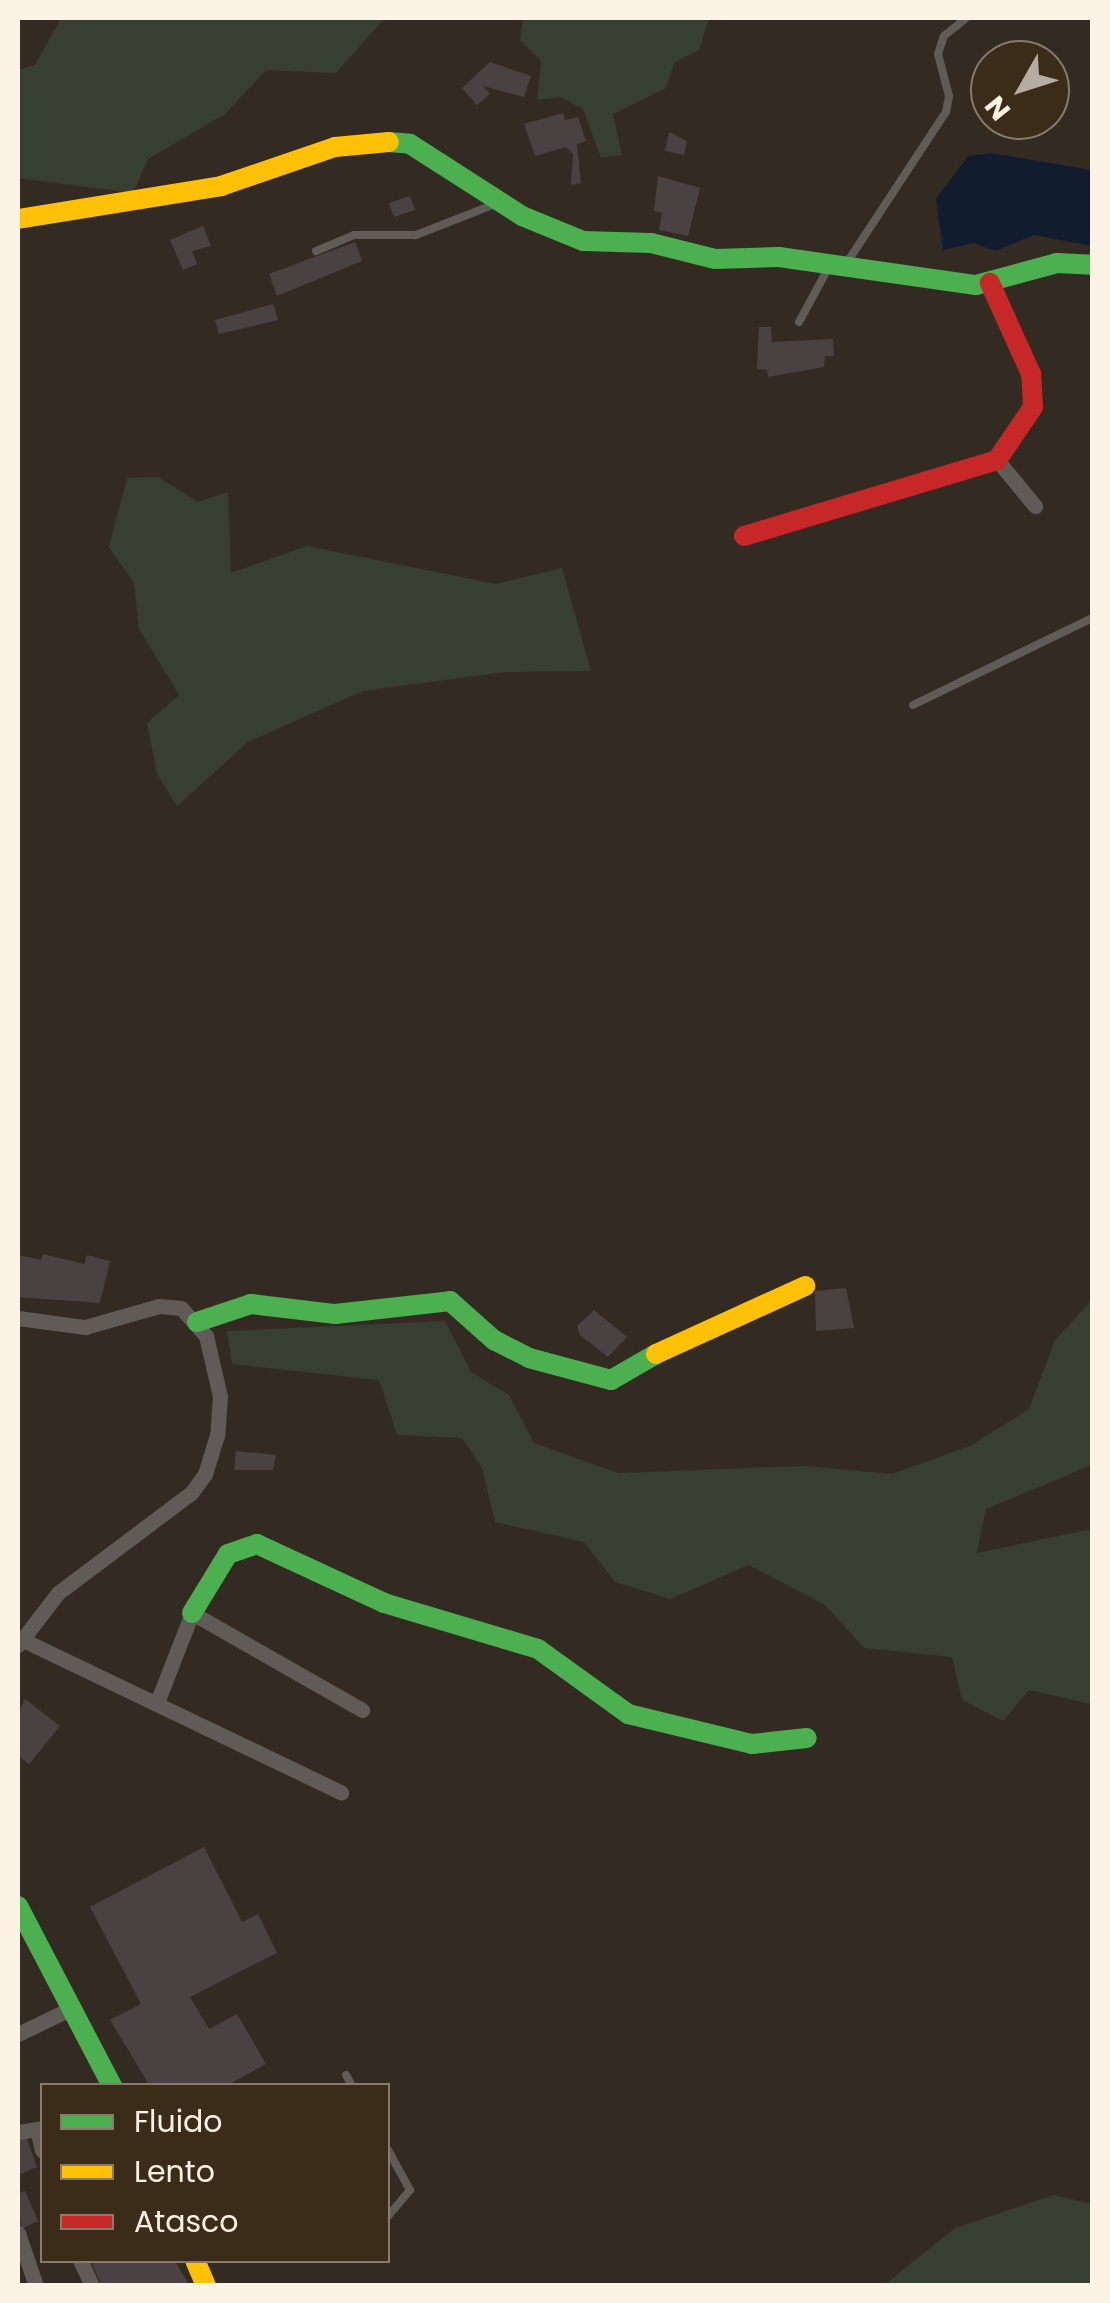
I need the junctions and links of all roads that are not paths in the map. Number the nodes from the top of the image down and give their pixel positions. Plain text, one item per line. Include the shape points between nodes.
1 (966, 18) edge
2 (498, 201) junction
3 (18, 219) edge
4 (316, 251) dead end
5 (837, 266) junction
6 (1092, 266) edge
7 (990, 283) junction
8 (799, 322) dead end
9 (998, 460) junction
10 (1034, 506) dead end
11 (744, 536) dead end
12 (1092, 618) edge
13 (913, 705) dead end
14 (805, 1286) dead end
15 (18, 1318) edge
16 (197, 1322) junction
17 (192, 1613) junction
18 (20, 1642) edge
19 (158, 1700) junction
20 (362, 1710) dead end
21 (806, 1738) dead end
22 (341, 1792) dead end
23 (18, 1906) edge
24 (70, 2009) junction
25 (18, 2034) edge
26 (346, 2075) dead end
27 (110, 2083) edge
28 (350, 2083) edge
29 (40, 2129) edge
30 (18, 2132) edge
31 (390, 2154) edge
32 (390, 2214) edge
33 (18, 2233) edge
34 (81, 2263) edge
35 (36, 2286) edge
36 (92, 2286) edge

1 - 5 lane via 944,36 938,54 949,96 946,112
2 - 3 street via 410,144 372,141 222,186 184,187 144,200
2 - 4 lane via 416,235 354,235
2 - 5 street via 583,241
5 - 7 street
5 - 8 lane
6 - 7 street via 1030,268
7 - 9 street via 1032,390 1024,424
9 - 10 street
9 - 11 street
12 - 13 lane
14 - 16 street via 688,1336 611,1380 529,1358 494,1340 450,1301 335,1314 251,1304
15 - 16 street via 85,1327 159,1306 181,1308
16 - 18 street via 220,1396 205,1474 170,1513 58,1593
17 - 19 street
17 - 20 street
17 - 21 street via 228,1554 258,1544 384,1602 538,1649 628,1714 752,1744
18 - 19 street
19 - 22 street
23 - 24 street
24 - 25 street
24 - 27 street
26 - 28 lane
29 - 30 street
31 - 32 lane via 410,2190
33 - 35 street
34 - 36 street

